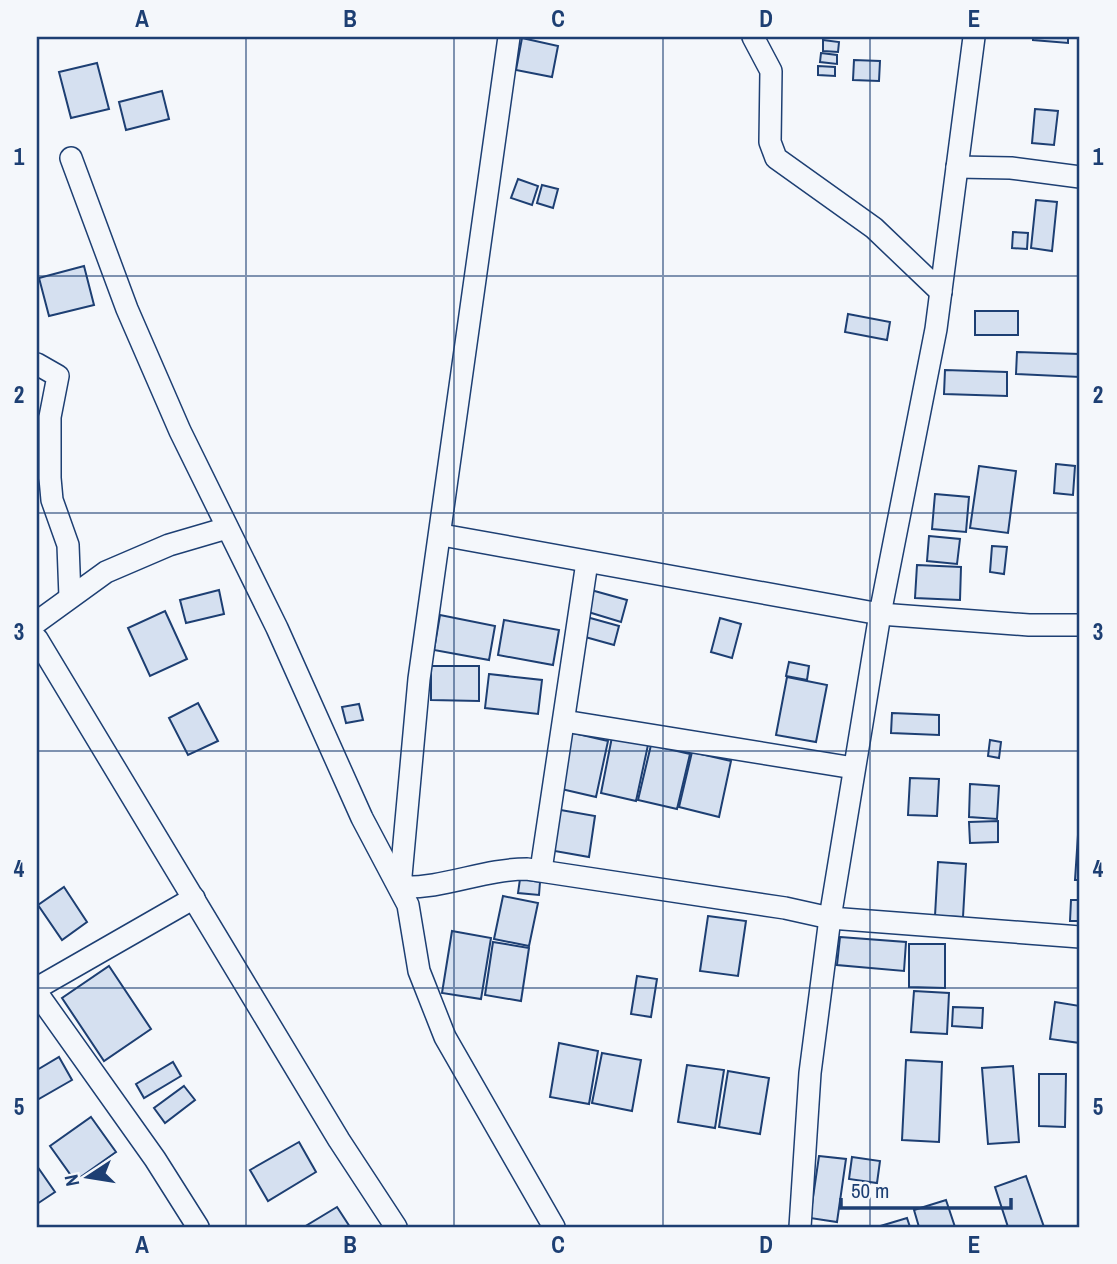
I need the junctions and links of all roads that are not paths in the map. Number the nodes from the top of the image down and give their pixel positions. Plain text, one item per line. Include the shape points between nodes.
1 (509, 37) edge
2 (753, 37) edge
3 (974, 37) edge
4 (71, 158) dead end
5 (957, 167) junction
6 (1080, 177) edge
7 (942, 292) junction
8 (37, 364) edge
9 (227, 528) junction
10 (442, 535) junction
11 (587, 562) junction
12 (70, 597) junction
13 (880, 614) junction
14 (37, 622) edge
15 (1080, 625) edge
16 (37, 639) edge
17 (564, 721) junction
18 (854, 768) junction
19 (541, 870) junction
20 (400, 887) junction
21 (194, 898) junction
22 (830, 918) junction
23 (1080, 937) edge
24 (37, 988) edge
25 (37, 993) edge
26 (198, 1227) edge
27 (396, 1227) edge
28 (554, 1227) edge
29 (800, 1227) edge

1 - 10 street
2 - 7 street via 771,71 770,142 776,158 874,229
3 - 5 street
4 - 9 street via 127,309
5 - 6 street
5 - 7 street
7 - 13 street
8 - 12 street via 58,376 50,417 50,478 52,500 68,545
9 - 12 street via 132,559
9 - 20 street via 362,818
10 - 11 street
10 - 20 street via 415,711
11 - 13 street
11 - 17 street
12 - 14 street
13 - 15 street
13 - 18 street
16 - 21 street
17 - 18 street
17 - 19 street
18 - 22 street
19 - 20 street via 506,869 427,887
19 - 22 street
20 - 28 street via 410,913 419,971 445,1037
21 - 24 street
21 - 27 street
22 - 23 street
22 - 29 street via 810,1073
25 - 26 street

